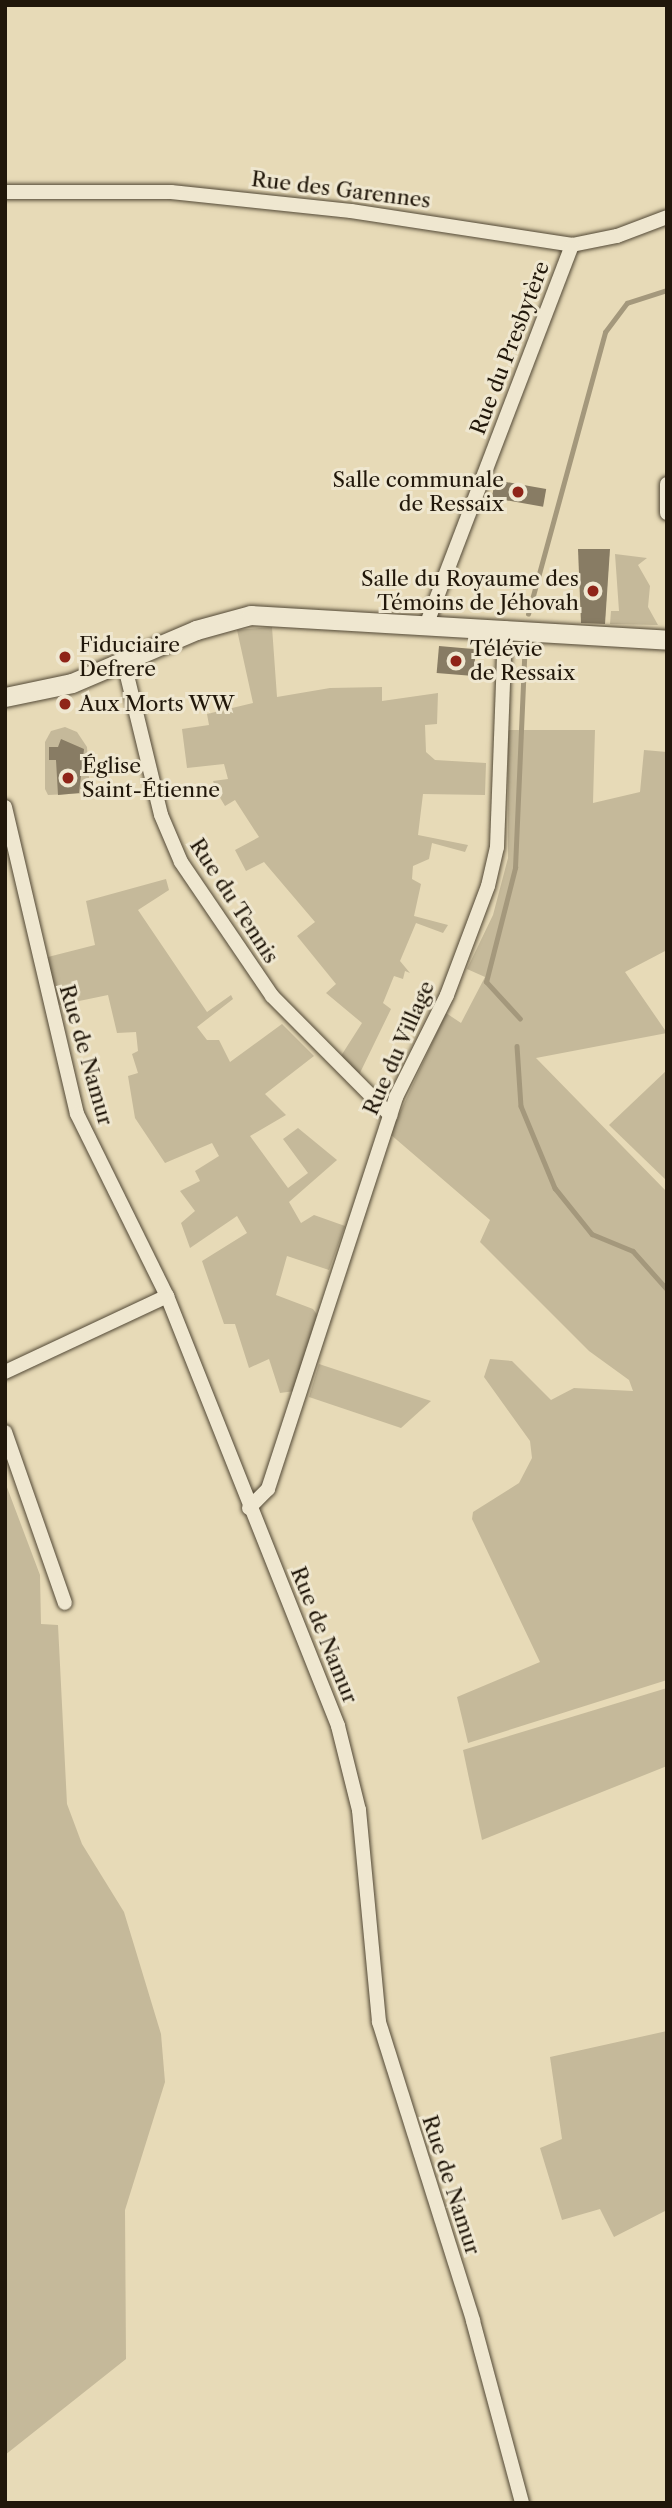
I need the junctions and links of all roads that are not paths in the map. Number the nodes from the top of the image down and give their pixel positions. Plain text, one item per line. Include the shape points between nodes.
1 (5, 192) edge
2 (667, 218) edge
3 (572, 245) junction
4 (667, 484) edge
5 (667, 513) edge
6 (427, 623) junction
7 (505, 628) junction
8 (667, 640) edge
9 (124, 663) junction
10 (5, 697) edge
11 (5, 807) edge
12 (388, 1121) junction
13 (167, 1296) junction
14 (5, 1372) edge
15 (5, 1432) edge
16 (249, 1508) junction
17 (65, 1603) dead end
18 (522, 2503) edge

1 - 3 street, Rue des Garennes via 171,192 351,211
2 - 3 street, Rue des Garennes via 617,236
3 - 6 street, Rue du Presbytère
4 - 5 street
6 - 7 street
6 - 9 street via 251,615 196,631
7 - 8 street
7 - 12 street, Rue du Village via 497,847 488,886 452,984
9 - 10 street via 72,683
9 - 12 street, Rue du Tennis via 161,816 181,862 272,996
11 - 13 street, Rue de Namur via 78,1114
12 - 16 street, Rue du Village via 273,1475 262,1501
13 - 14 street
13 - 16 street, Rue de Namur
15 - 17 street
16 - 18 street, Rue de Namur via 328,1695 347,1756 366,1863 379,2022 473,2321

